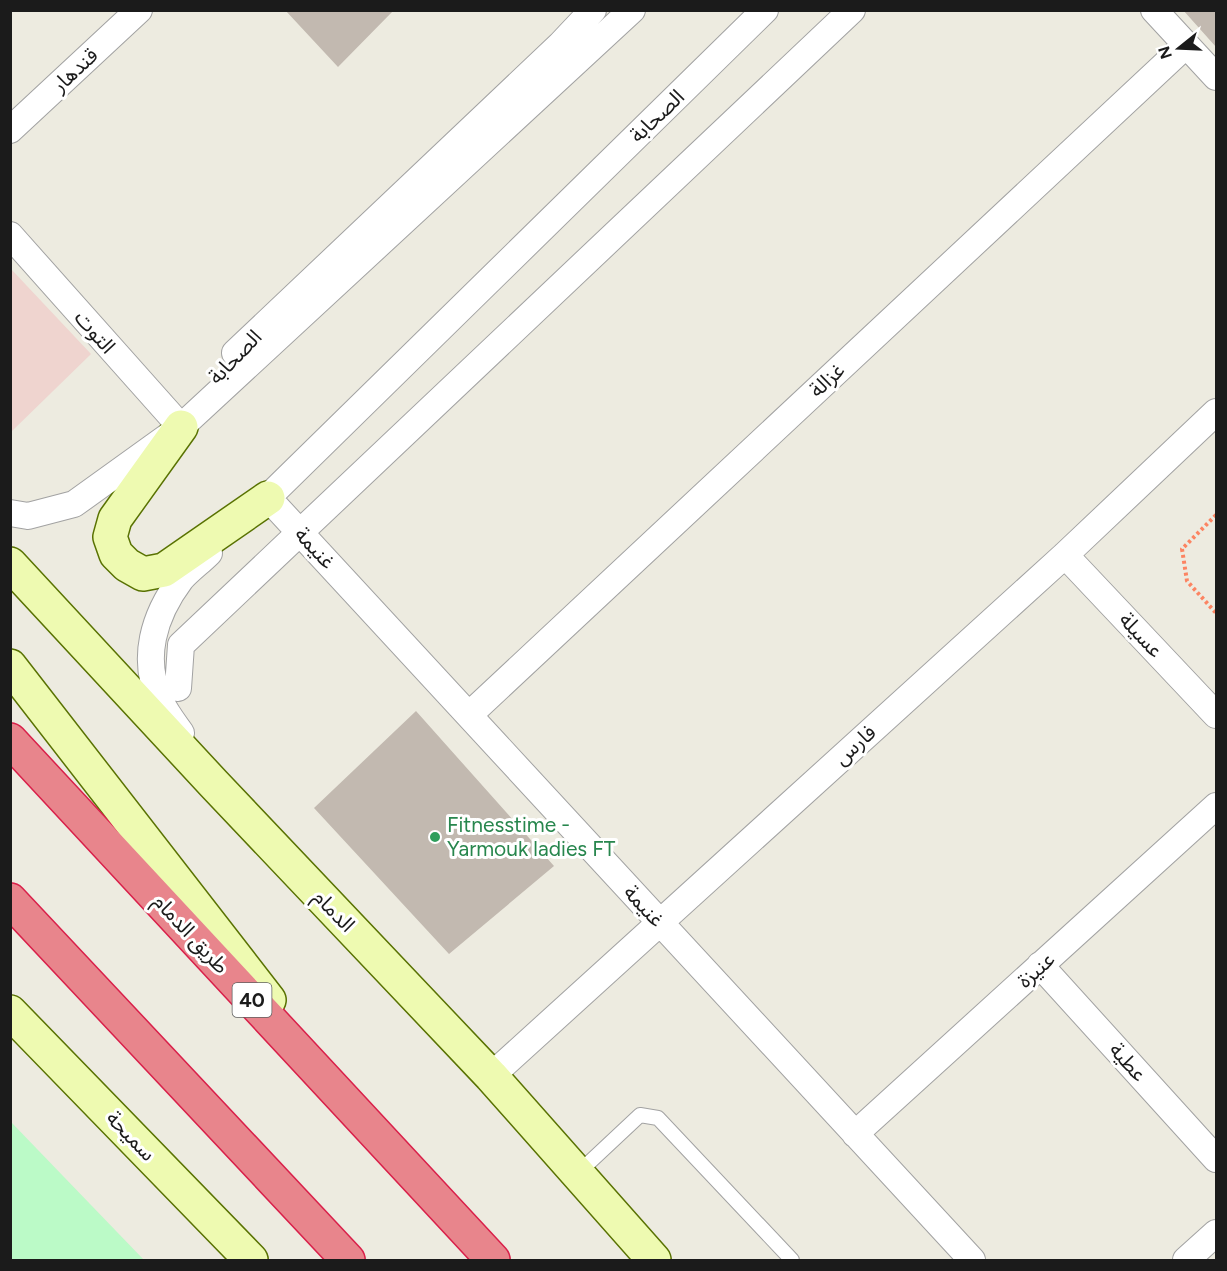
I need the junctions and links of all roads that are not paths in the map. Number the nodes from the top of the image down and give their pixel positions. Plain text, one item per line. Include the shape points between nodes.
1 (139, 10) edge
2 (593, 10) edge
3 (632, 10) edge
4 (852, 10) edge
5 (1154, 10) edge
6 (765, 11) edge
7 (560, 45) junction
8 (1186, 45) junction
9 (1216, 77) edge
10 (10, 130) edge
11 (499, 133) junction
12 (10, 236) edge
13 (1216, 412) edge
14 (180, 427) junction
15 (268, 498) junction
16 (10, 513) edge
17 (300, 532) junction
18 (1065, 555) junction
19 (10, 564) edge
20 (10, 666) edge
21 (178, 688) dead end
22 (469, 715) junction
23 (1216, 715) edge
24 (10, 740) edge
25 (214, 784) junction
26 (1216, 806) edge
27 (10, 900) edge
28 (659, 922) junction
29 (1040, 965) junction
30 (10, 1012) edge
31 (491, 1076) junction
32 (354, 1111) junction
33 (855, 1134) junction
34 (1216, 1159) edge
35 (577, 1174) junction
36 (1216, 1233) edge
37 (251, 1260) edge
38 (348, 1260) edge
39 (493, 1260) edge
40 (654, 1260) edge
41 (792, 1260) edge
42 (972, 1260) edge
43 (1186, 1260) edge

1 - 10 street, قندهار
2 - 7 street, الصحابة
3 - 11 street, الصحابة
4 - 17 street
5 - 8 street
6 - 15 street, الصحابة
7 - 11 street, الصحابة
7 - 14 street, الصحابة via 213,374
8 - 9 street
8 - 22 street, غزالة
11 - 14 street, الصحابة
12 - 14 street, التوت
13 - 18 street, فارس
14 - 15 street via 115,519 110,537 116,554 127,565 143,574 164,570
14 - 16 street via 74,504 28,516
15 - 17 street, غنيمة
15 - 25 street, الصحابة via 183,578 163,606 151,642 152,671 160,701
17 - 21 street via 181,645
17 - 22 street, غنيمة
18 - 23 street, عسيلة
18 - 28 street, فارس
19 - 25 street, الدمام
20 - 32 street
22 - 28 street, غنيمة
24 - 32 highway, طريق الدمام / 40
25 - 31 street, الدمام
26 - 29 street, عنيزة
27 - 38 highway
28 - 31 street, فارس
28 - 33 street, غنيمة
29 - 33 street, عنيزة
29 - 34 street, عطية
30 - 37 street, سميحة
31 - 35 street, الدمام
32 - 39 highway, طريق الدمام / 40
33 - 42 street, غنيمة
35 - 40 street, الدمام
35 - 41 lane via 640,1115 658,1118
36 - 43 street

